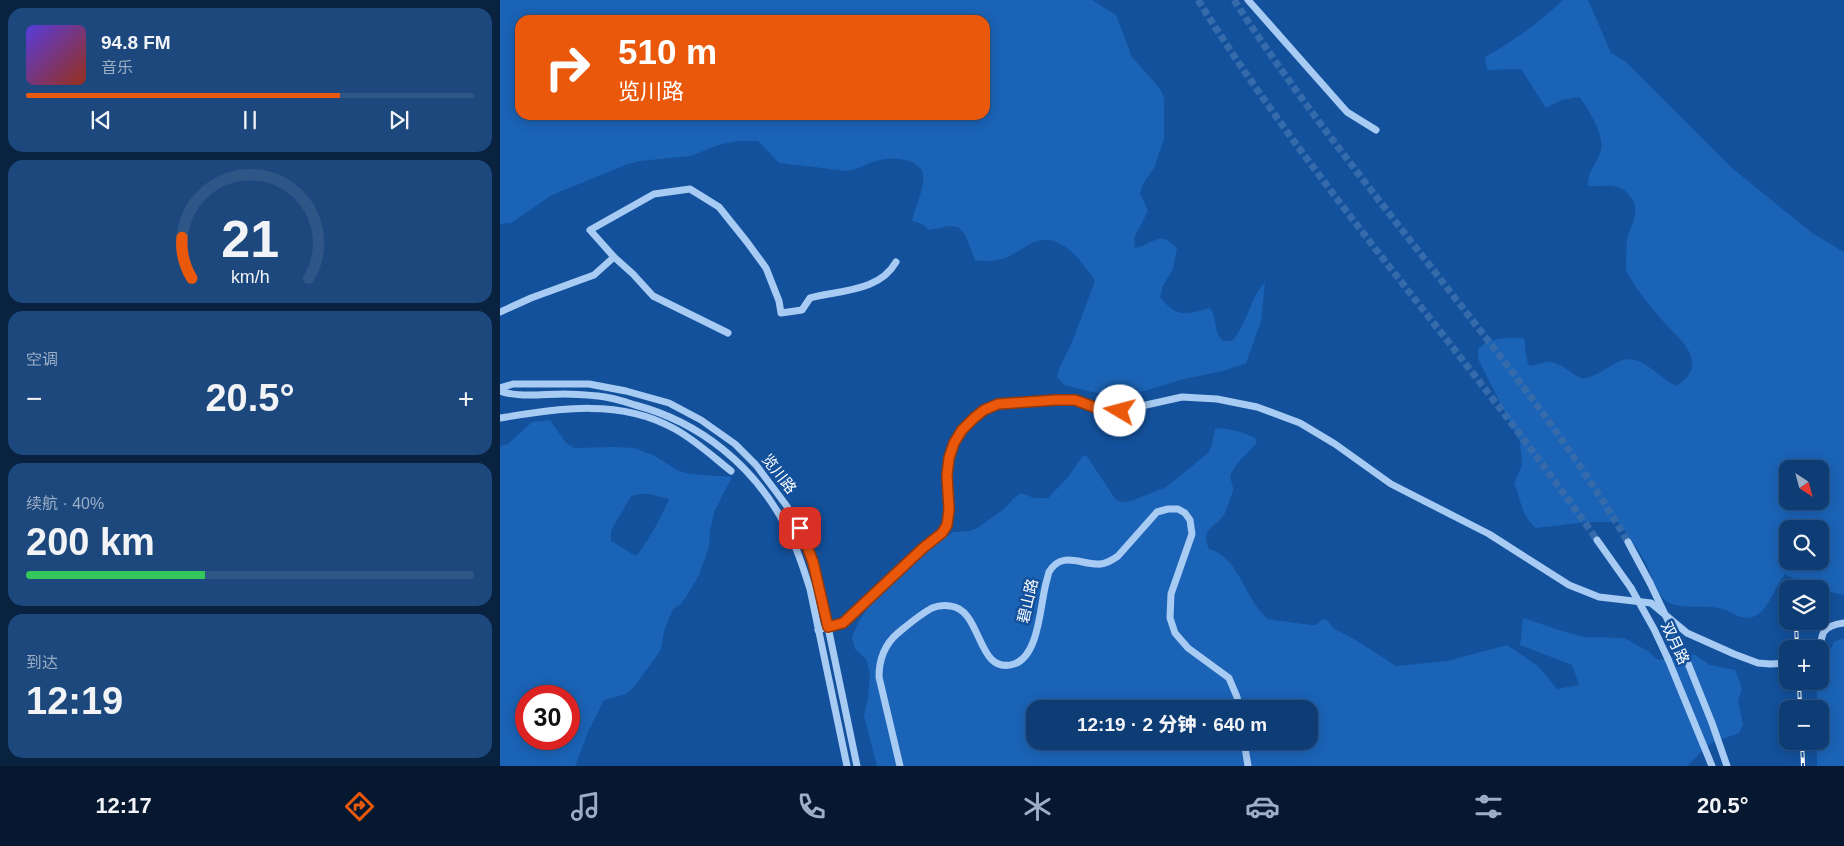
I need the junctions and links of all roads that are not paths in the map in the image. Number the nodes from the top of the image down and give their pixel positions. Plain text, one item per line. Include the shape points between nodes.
1 (1248, 0) edge
2 (1376, 130) dead end
3 (614, 257) junction
4 (896, 262) dead end
5 (500, 312) edge
6 (728, 333) dead end
7 (500, 389) edge
8 (500, 418) edge
9 (749, 457) junction
10 (741, 465) junction
11 (731, 470) dead end
12 (1597, 540) tunnel mouth
13 (1628, 542) tunnel mouth
14 (1844, 623) edge
15 (828, 627) junction
16 (818, 630) junction
17 (1821, 640) edge
18 (1779, 663) edge
19 (1238, 700) edge
20 (1245, 750) edge
21 (847, 766) edge
22 (857, 766) edge
23 (900, 766) edge
24 (1248, 766) edge
25 (1712, 766) edge
26 (1727, 766) edge

1 - 2 street via 1347,112
3 - 4 street via 590,230 654,194 690,189 718,206 747,242 766,268 781,313 802,310 810,298 868,287 891,270
3 - 5 street via 594,275
3 - 6 street via 653,296
7 - 9 street, 览川路 via 513,384 589,384 626,391 669,403 701,420
7 - 10 street, 览川路 via 521,395 600,396 658,410 726,450
8 - 11 street via 564,409 631,412 674,428
9 - 10 street
9 - 15 street, 览川路 via 800,528 810,551
10 - 16 street, 览川路 via 774,508 796,548 810,589
12 - 25 street, 双月路, bridge via 1631,588 1654,629
13 - 26 street, 双月路, bridge via 1685,656
14 - 17 street via 1828,627
15 - 16 street
15 - 18 street via 843,623 942,533 949,510 947,475 954,443 962,430 984,410 998,404 1075,400 1102,410 1120,411 1182,397 1217,399 1257,407 1300,423 1336,444 1391,484 1489,534 1569,585 1599,598 1651,603 1687,633 1758,663
15 - 22 street, 览川路
16 - 21 street, 览川路
19 - 23 street, 碧山路 via 1229,678 1188,648 1175,633 1170,618 1171,594 1192,534 1190,520 1185,514 1168,509 1157,512 1110,562 1099,565 1070,559 1060,562 1049,572 1033,644 1027,656 1013,664 1001,665 991,660 973,623 957,607 934,607 895,635 879,664 879,676
20 - 24 street

